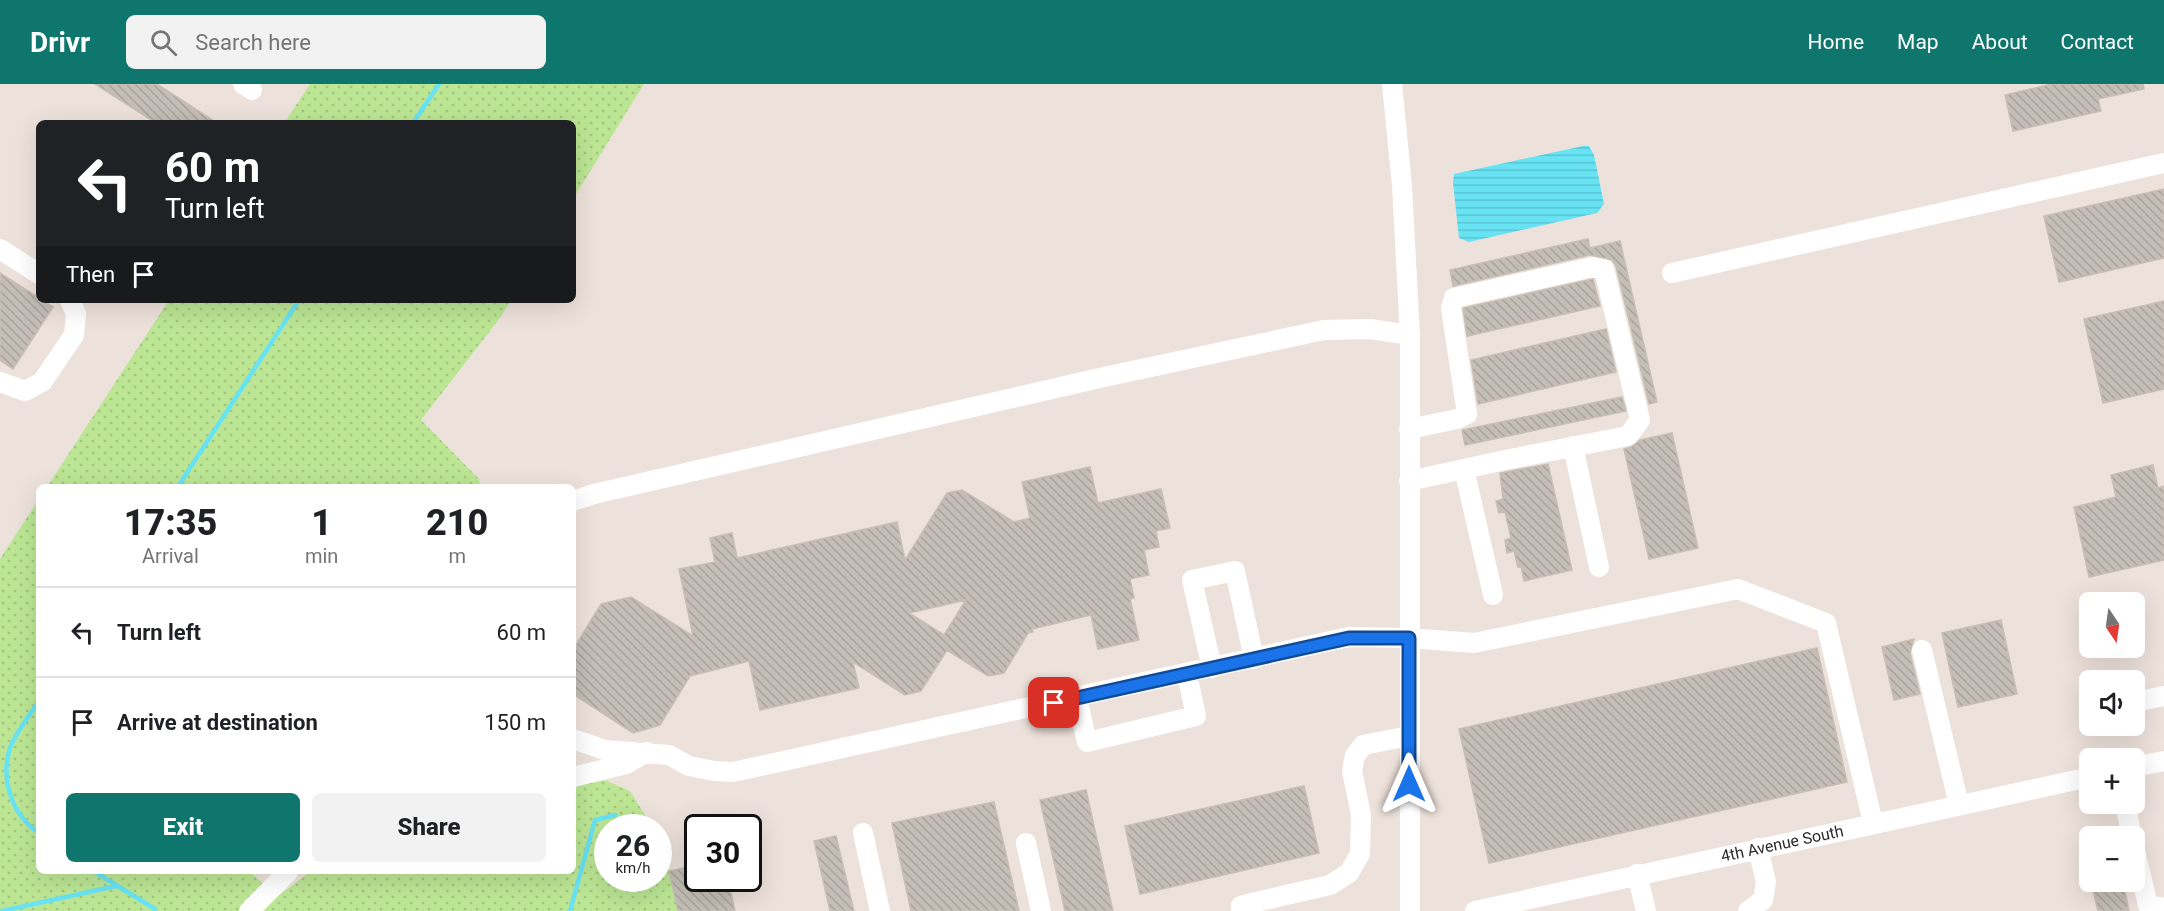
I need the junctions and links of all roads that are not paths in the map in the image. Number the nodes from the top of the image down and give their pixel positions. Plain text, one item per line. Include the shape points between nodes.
1 (1392, 84) edge
2 (2164, 163) edge
3 (0, 249) edge
4 (36, 272) edge
5 (1672, 273) dead end
6 (71, 303) edge
7 (1410, 335) junction
8 (0, 382) edge
9 (1409, 429) junction
10 (1573, 447) junction
11 (1464, 469) junction
12 (1409, 481) junction
13 (576, 500) edge
14 (1599, 567) dead end
15 (1493, 595) dead end
16 (1409, 638) junction
17 (1922, 650) dead end
18 (1254, 658) junction
19 (1212, 668) junction
20 (1186, 674) junction
21 (2164, 696) edge
22 (1077, 698) junction
23 (2145, 700) edge
24 (1409, 736) junction
25 (576, 740) edge
26 (647, 752) junction
27 (2164, 761) edge
28 (2145, 765) edge
29 (576, 776) edge
30 (2079, 779) edge
31 (1959, 805) junction
32 (1873, 824) junction
33 (862, 832) dead end
34 (1026, 843) dead end
35 (1758, 848) junction
36 (286, 874) edge
37 (1637, 874) junction
38 (2145, 892) edge
39 (1538, 904) edge
40 (1759, 907) edge
41 (2164, 908) edge
42 (249, 911) edge
43 (880, 911) edge
44 (1041, 911) edge
45 (1240, 911) edge
46 (1410, 911) edge
47 (1475, 911) edge
48 (1646, 911) edge

1 - 7 street
2 - 5 street
3 - 4 street
6 - 8 street via 76,314 74,335 42,382 25,391
7 - 9 street
7 - 13 street via 1370,328 1324,330 808,444
9 - 10 street via 1467,414 1451,308 1454,298 1593,267 1604,269 1640,420 1629,436
9 - 12 street
10 - 11 street
10 - 14 street
11 - 12 street
11 - 15 street
12 - 16 street
16 - 18 street via 1349,638
16 - 24 street
16 - 32 street via 1474,643 1738,589 1797,610 1826,623
17 - 31 street
18 - 19 street
18 - 19 street via 1235,571 1192,580
19 - 20 street
20 - 22 street
20 - 22 street via 1196,716 1087,742
21 - 23 street
22 - 26 street via 733,772 697,768 669,755
24 - 45 street via 1364,745 1355,756 1352,771 1361,814 1360,854 1348,873 1330,885 1241,906
24 - 46 street
25 - 26 street via 605,750
26 - 29 street via 626,764
27 - 28 street
30 - 31 street, 4th Avenue South
31 - 32 street, 4th Avenue South
32 - 35 street, 4th Avenue South
33 - 43 street
34 - 44 street
35 - 37 street, 4th Avenue South
35 - 40 street via 1766,882
36 - 42 street
37 - 39 street, 4th Avenue South
37 - 48 street
38 - 41 street via 2148,904
39 - 47 street, 4th Avenue South

